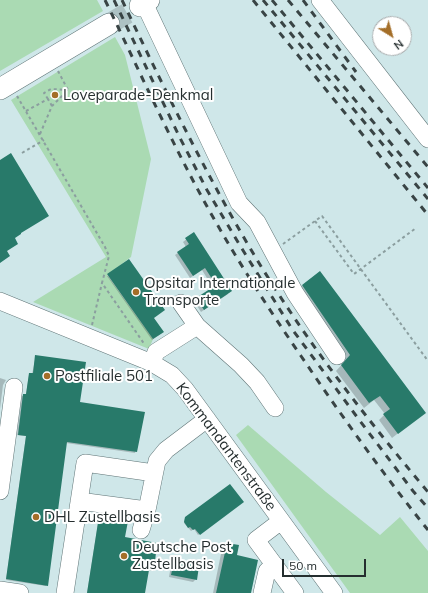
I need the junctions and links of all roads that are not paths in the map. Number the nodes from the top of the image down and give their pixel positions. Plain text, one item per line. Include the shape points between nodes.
1 (320, 0) edge
2 (144, 3) edge
3 (109, 24) tunnel mouth
4 (5, 86) edge
5 (428, 139) edge
6 (0, 301) edge
7 (181, 303) dead end
8 (197, 326) junction
9 (337, 356) dead end
10 (147, 361) junction
11 (14, 387) dead end
12 (275, 408) dead end
13 (207, 419) junction
14 (154, 473) junction
15 (0, 491) edge
16 (79, 501) junction
17 (147, 510) junction
18 (281, 521) junction
19 (140, 530) dead end
20 (275, 565) junction
21 (0, 590) edge
22 (20, 593) edge
23 (65, 593) edge
24 (262, 593) edge
25 (295, 593) edge
26 (334, 593) edge

1 - 5 street
2 - 9 street via 239,203 257,222 295,293
3 - 4 main road
6 - 10 street, Kommandantenstraße
7 - 8 street
8 - 10 street via 156,352
8 - 12 street via 241,365 257,382
10 - 13 street, Kommandantenstraße via 172,374
11 - 15 street
13 - 14 street via 166,450 157,461
13 - 18 street, Kommandantenstraße
14 - 16 street via 85,463
14 - 17 street
16 - 17 street
16 - 23 street
17 - 19 street
18 - 20 street via 256,540
18 - 26 street, Kommandantenstraße
20 - 24 street via 267,571
20 - 25 street
21 - 22 street

